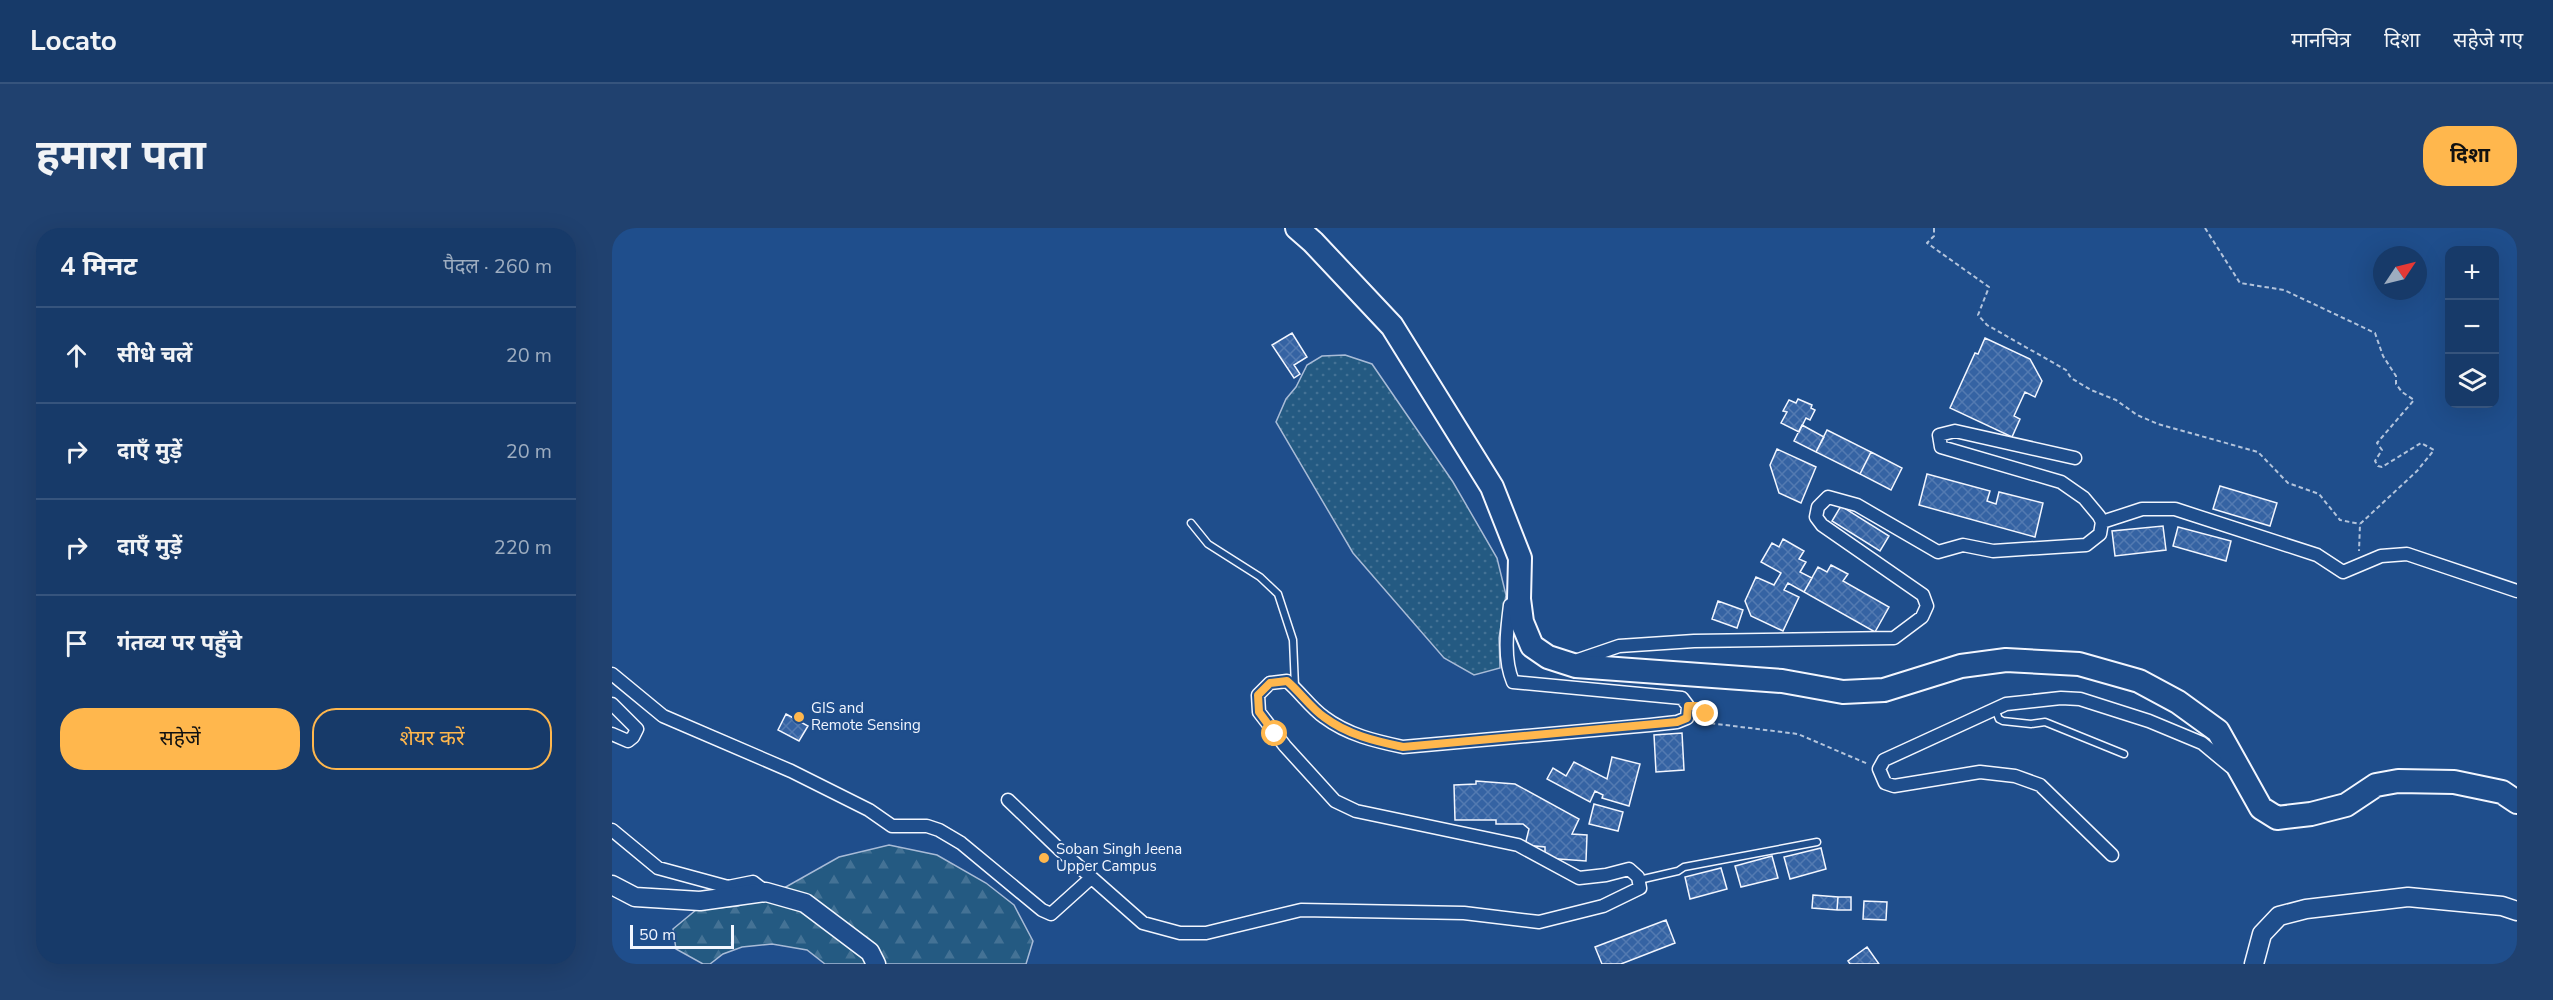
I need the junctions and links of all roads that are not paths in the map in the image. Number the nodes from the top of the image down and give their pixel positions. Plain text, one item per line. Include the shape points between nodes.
1 (1297, 228) edge
2 (2075, 458) dead end
3 (2102, 522) junction
4 (1191, 523) dead end
5 (2517, 591) edge
6 (1519, 599) junction
7 (1568, 663) junction
8 (612, 674) edge
9 (1295, 687) junction
10 (612, 704) edge
11 (1995, 709) junction
12 (612, 734) edge
13 (2124, 754) dead end
14 (2244, 778) junction
15 (1008, 800) dead end
16 (2517, 802) edge
17 (612, 830) edge
18 (1817, 842) dead end
19 (2112, 855) dead end
20 (1091, 878) junction
21 (1638, 880) junction
22 (612, 885) edge
23 (766, 892) junction
24 (2517, 911) edge
25 (876, 964) edge
26 (2254, 964) edge

1 - 6 highway via 1392,326 1492,487 1520,558
2 - 3 street via 1955,431 1939,435 1941,447 2061,482 2084,498
3 - 5 street via 2142,509 2175,509 2317,555 2343,572 2381,556 2407,554
3 - 7 street via 2100,534 2086,545 1993,550 1963,545 1938,552 1857,505 1828,497 1818,507 1816,517 1822,525 1923,595 1927,606 1922,617 1894,638 1619,646
4 - 9 lane via 1208,543 1260,577 1278,594 1293,640
6 - 7 highway via 1522,622 1532,646 1548,657
6 - 9 street via 1510,605 1508,622 1508,671 1513,682 1670,695 1682,698 1688,706 1687,718 1403,747 1350,733 1322,717
7 - 14 highway via 1782,681 1844,692 1884,690 1961,666 2006,660 2079,664 2139,681 2178,702 2218,731
8 - 20 street via 663,716 791,771 869,810 892,826 939,830 1051,914
9 - 21 street via 1287,681 1270,683 1258,695 1259,712 1335,801 1356,811 1518,845 1579,878 1629,869
10 - 12 street via 637,729 628,741
11 - 13 lane via 2003,721 2045,722
11 - 14 street via 2006,704 2080,699 2149,721 2202,744
11 - 19 street via 1884,760 1878,769 1885,783 1894,786 1980,772 2015,776 2040,785
14 - 16 highway via 2261,808 2277,818 2346,805 2376,785 2398,781 2454,782 2502,792
15 - 20 street
17 - 23 street via 658,868 728,886 753,882
18 - 21 lane via 1684,867
20 - 21 street via 1143,923 1180,933 1206,933 1301,910 1464,913 1539,922 1603,906 1634,893 1640,888
22 - 23 main road via 635,897 700,901
23 - 25 main road via 805,903 870,952
24 - 26 main road via 2502,906 2408,897 2306,909 2279,916 2262,934

